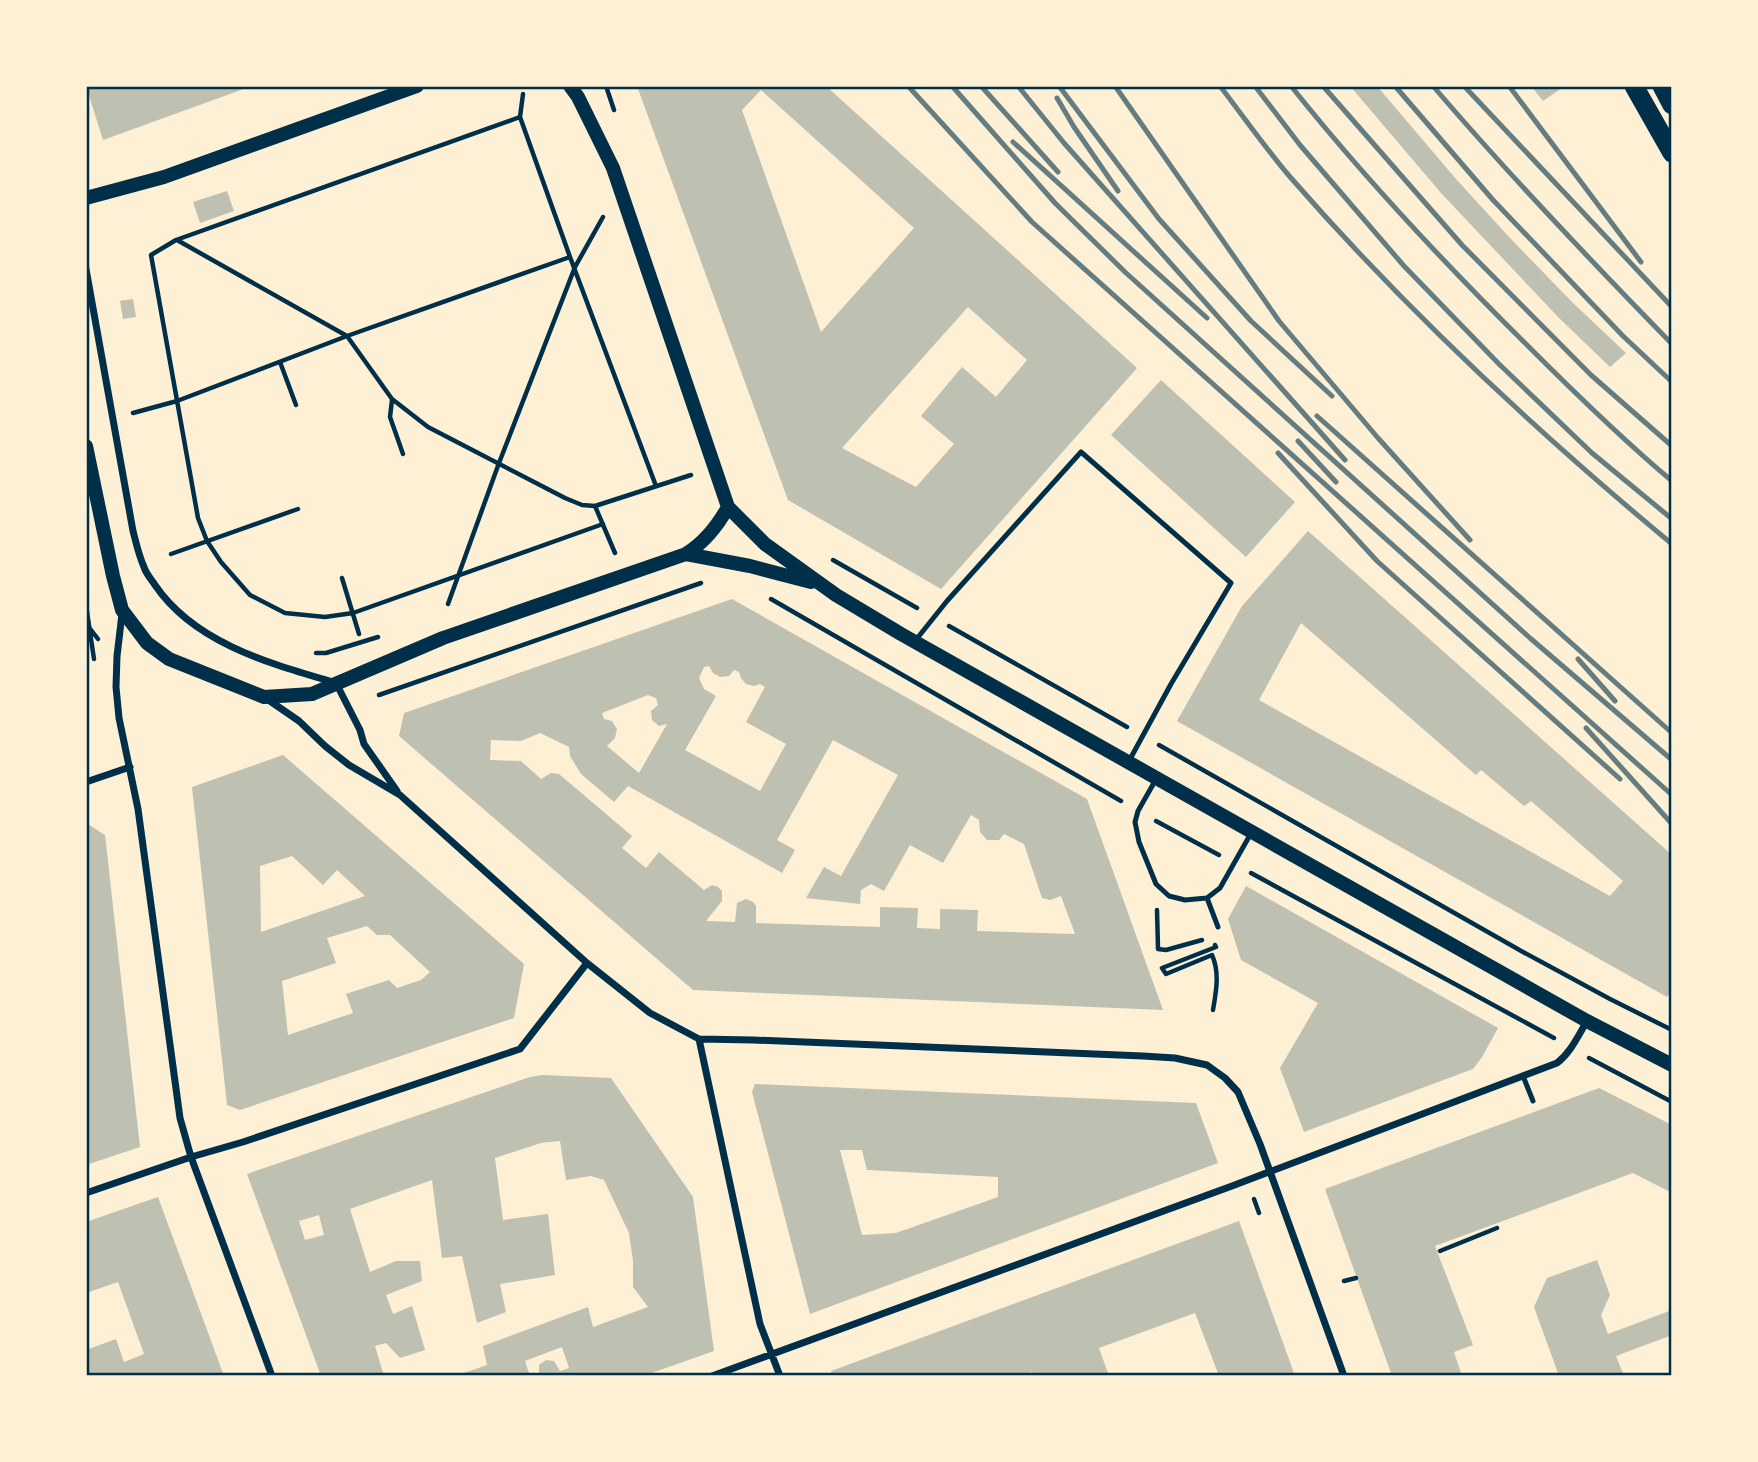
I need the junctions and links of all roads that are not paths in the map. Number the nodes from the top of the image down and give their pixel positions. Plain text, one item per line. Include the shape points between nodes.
1 (417, 86) edge
2 (570, 86) edge
3 (1634, 86) edge
4 (1662, 86) edge
5 (1672, 105) edge
6 (1672, 153) edge
7 (86, 198) edge
8 (86, 269) edge
9 (86, 446) edge
10 (728, 507) junction
11 (686, 554) junction
12 (821, 584) junction
13 (122, 610) junction
14 (915, 641) junction
15 (336, 683) junction
16 (264, 697) junction
17 (1129, 762) junction
18 (130, 767) junction
19 (1156, 778) junction
20 (86, 782) edge
21 (400, 795) junction
22 (1252, 832) junction
23 (1206, 898) junction
24 (1218, 926) dead end
25 (587, 963) junction
26 (1587, 1021) junction
27 (699, 1039) junction
28 (1672, 1065) edge
29 (1523, 1076) junction
30 (1533, 1101) dead end
31 (191, 1157) junction
32 (86, 1193) edge
33 (772, 1354) junction
34 (272, 1376) edge
35 (712, 1376) edge
36 (780, 1376) edge
37 (1344, 1376) edge

1 - 7 main road via 164,177
2 - 10 main road via 613,168
3 - 6 highway
4 - 5 highway
8 - 15 street via 133,531 144,568 165,600 188,621 228,645
9 - 13 main road
10 - 11 main road via 712,532
10 - 12 main road via 765,544
11 - 12 main road
11 - 15 main road via 443,638
12 - 14 main road
13 - 16 main road via 147,643 169,659
13 - 18 street via 117,656 119,718
14 - 17 main road
14 - 17 lane via 1081,452 1231,583
15 - 16 main road via 312,694
15 - 21 street via 364,744
16 - 21 street via 349,765
17 - 19 main road
18 - 20 street
18 - 31 street via 180,1118
19 - 22 main road
19 - 23 lane via 1135,822 1156,884 1185,900
21 - 25 street
22 - 23 lane via 1220,888
22 - 26 main road
23 - 24 lane
25 - 27 street via 650,1013
25 - 31 street via 520,1049
26 - 28 main road
26 - 29 street via 1564,1058
27 - 33 street via 760,1324
27 - 37 street via 1143,1056 1207,1065 1238,1092
29 - 30 lane
29 - 33 street
31 - 32 street
31 - 34 street
33 - 35 street
33 - 36 street

